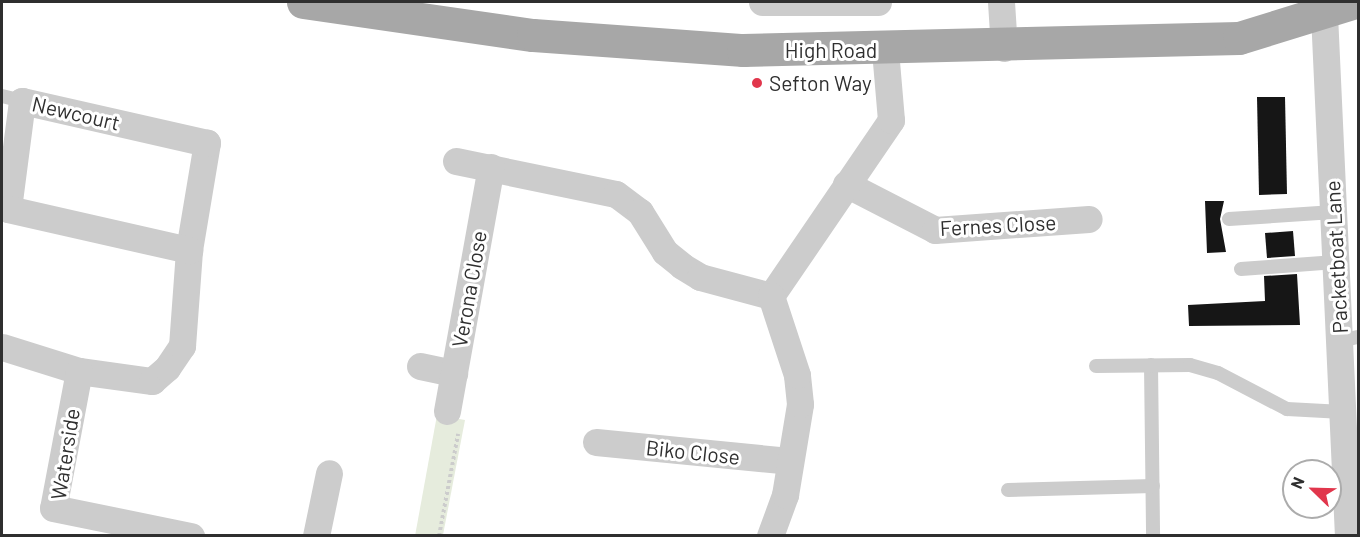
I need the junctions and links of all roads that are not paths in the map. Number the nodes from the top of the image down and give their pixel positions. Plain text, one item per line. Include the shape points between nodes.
1 (303, 2) edge
2 (762, 2) edge
3 (878, 2) edge
4 (1002, 2) edge
5 (1355, 2) edge
6 (797, 3) edge
7 (1324, 14) junction
8 (1004, 48) junction
9 (885, 50) junction
10 (12, 99) edge
11 (456, 161) dead end
12 (491, 167) junction
13 (846, 184) junction
14 (1334, 212) junction
15 (1089, 219) dead end
16 (1229, 219) dead end
17 (189, 250) junction
18 (1336, 262) junction
19 (1241, 269) dead end
20 (771, 296) junction
21 (1349, 339) edge
22 (2, 347) edge
23 (420, 366) dead end
24 (1096, 366) dead end
25 (1151, 366) junction
26 (79, 371) junction
27 (454, 373) junction
28 (447, 411) road end
29 (1343, 412) junction
30 (596, 442) dead end
31 (789, 461) junction
32 (330, 464) dead end
33 (1153, 486) junction
34 (1008, 490) dead end
35 (1352, 490) edge
36 (191, 536) edge
37 (316, 536) edge
38 (770, 536) edge
39 (1153, 536) edge
40 (1348, 536) edge

1 - 9 main road, High Road via 533,35 743,50
2 - 6 street
3 - 6 street
4 - 8 street
5 - 7 main road, High Road
7 - 8 main road, High Road via 1239,38
7 - 14 street, Packetboat Lane
8 - 9 main road, High Road
9 - 13 street via 891,120
10 - 17 street, Newcourt via 8,209
10 - 17 street, Newcourt via 207,143
11 - 12 street
12 - 20 street via 616,194 640,212 665,252 682,266 700,277
12 - 27 street, Verona Close
13 - 15 street, Fernes Close via 935,230
13 - 20 street
14 - 16 lane
14 - 18 street, Packetboat Lane
17 - 26 street, Newcourt via 182,346 167,368 152,381
18 - 19 lane
18 - 21 street, Packetboat Lane
20 - 31 street via 799,395
21 - 29 street, Packetboat Lane
22 - 26 street, Newcourt
23 - 27 street
24 - 25 lane
25 - 29 lane via 1190,364 1218,373 1287,409
25 - 33 lane
26 - 36 street, Waterside via 53,508
27 - 28 street, Verona Close
29 - 35 street, Packetboat Lane
30 - 31 street, Biko Close
31 - 38 street via 785,495
32 - 37 street
33 - 34 lane
33 - 39 lane
35 - 40 street, Packetboat Lane

